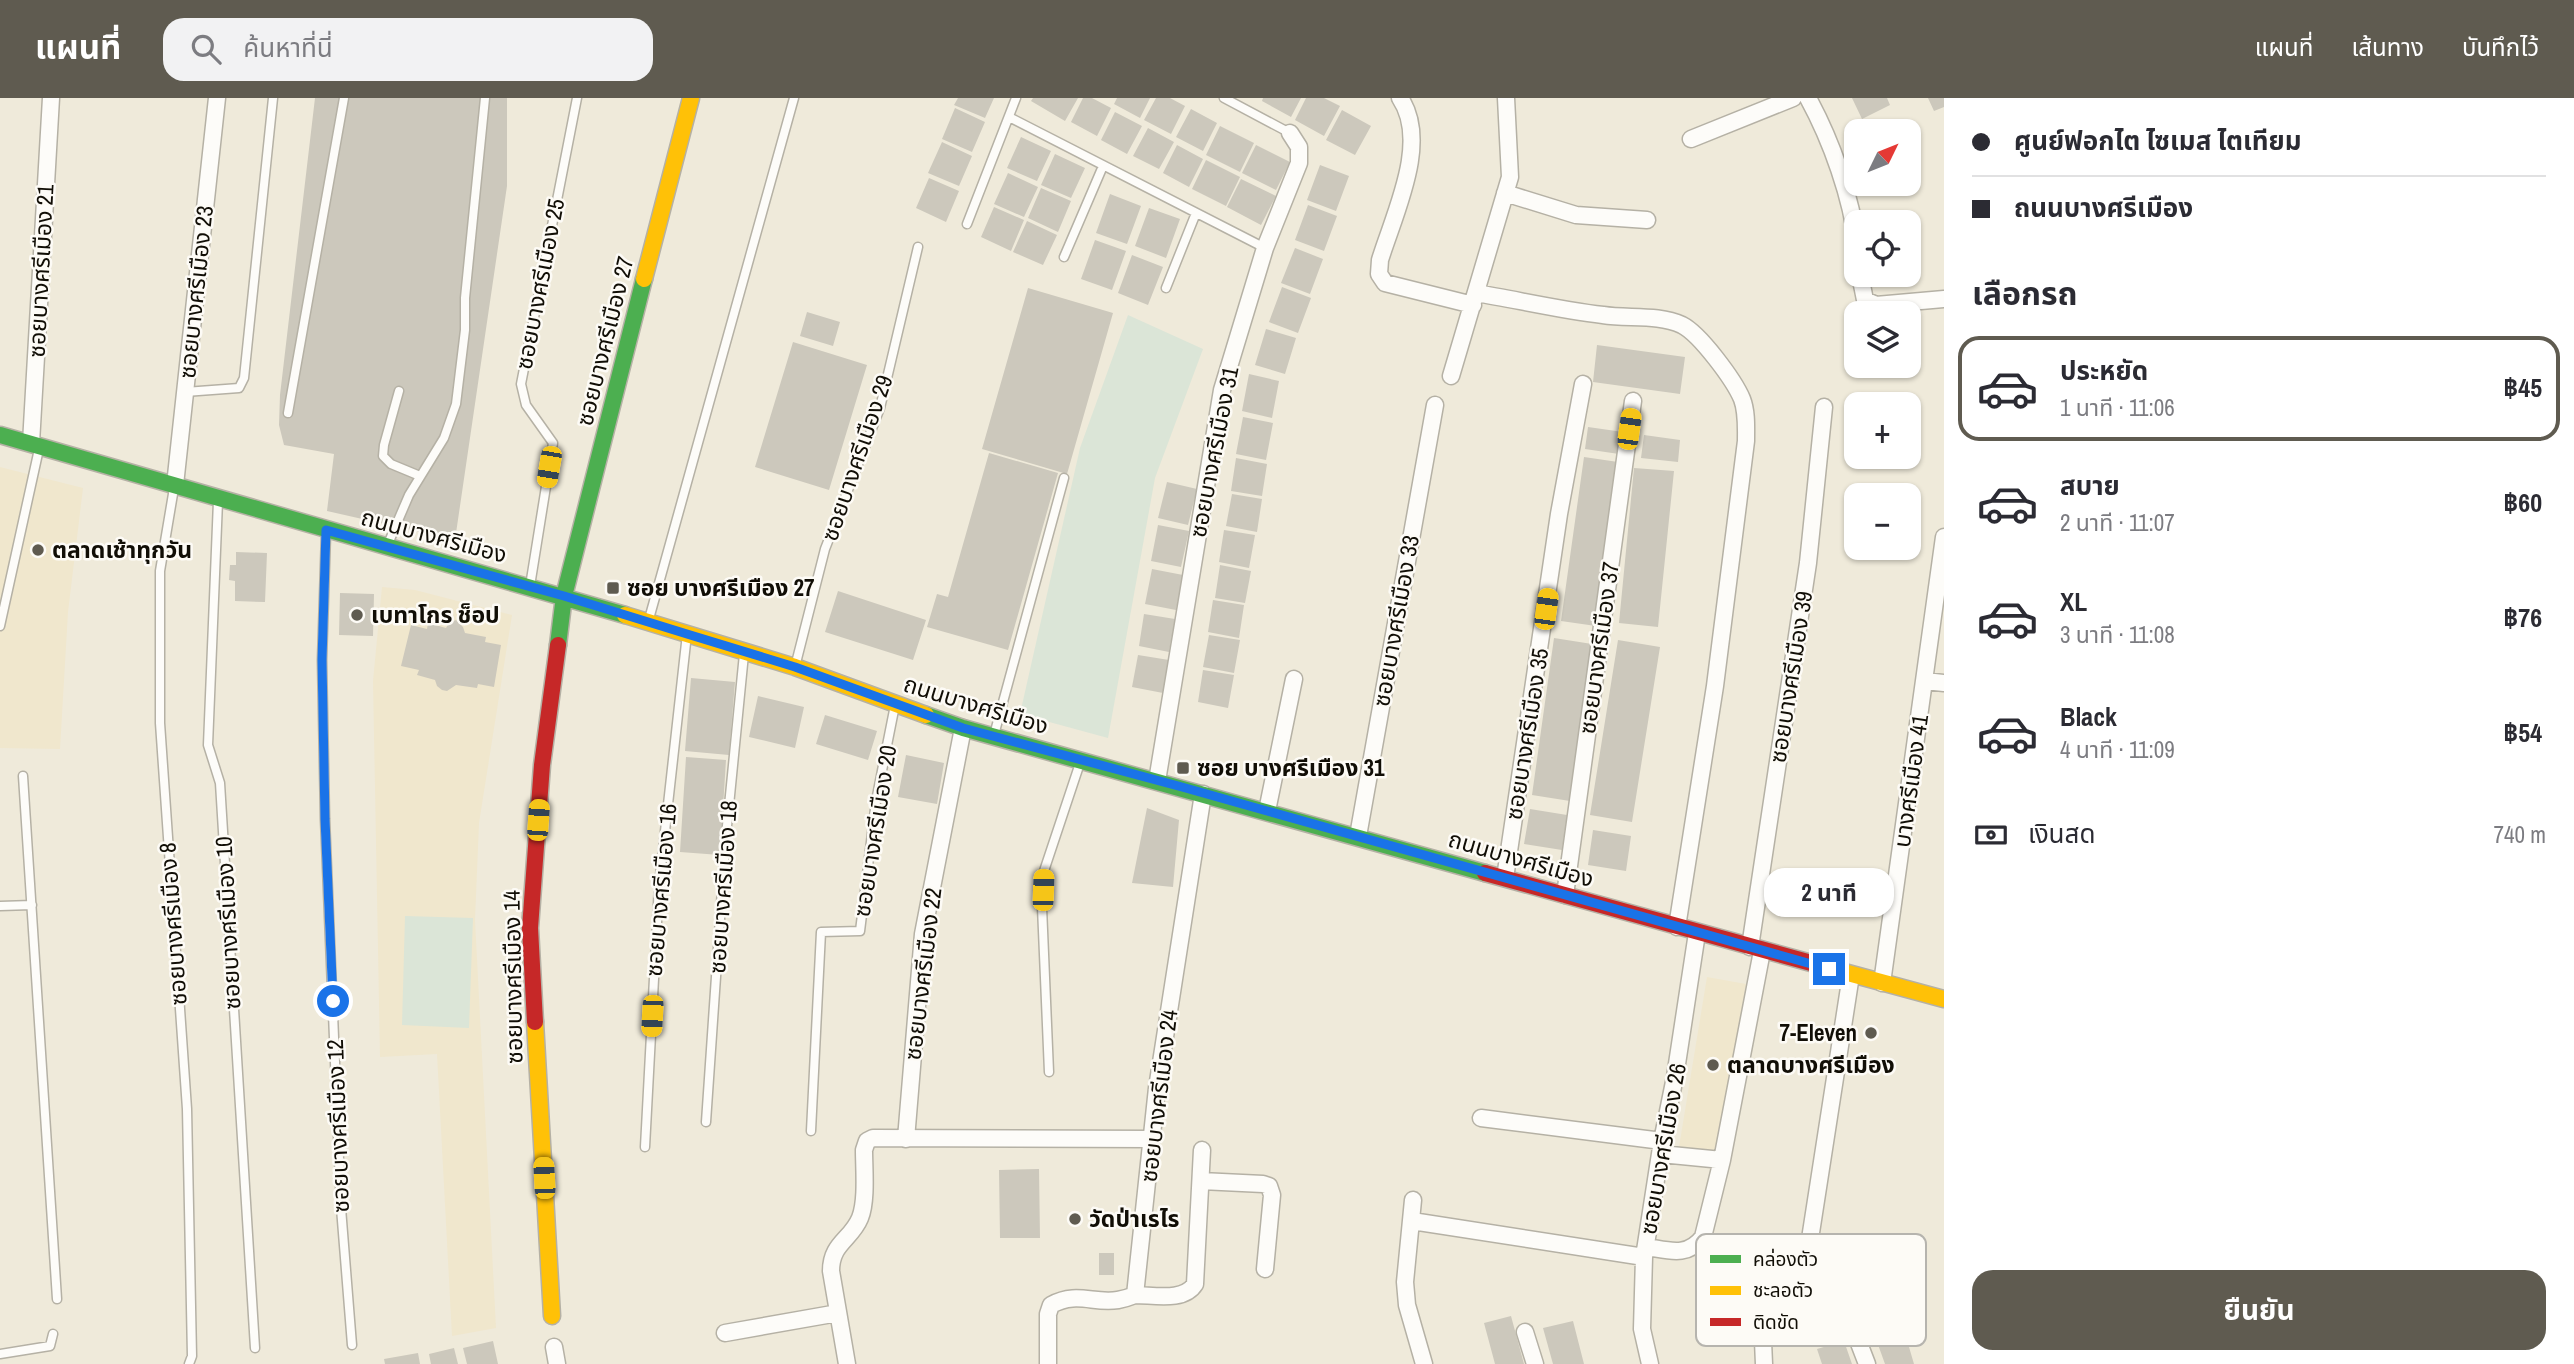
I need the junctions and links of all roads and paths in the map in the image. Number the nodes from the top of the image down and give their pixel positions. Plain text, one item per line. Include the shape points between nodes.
1 (51, 98) edge
2 (217, 98) edge
3 (273, 98) edge
4 (344, 98) edge
5 (485, 98) edge
6 (577, 98) edge
7 (691, 98) edge
8 (793, 98) edge
9 (1016, 98) edge
10 (1224, 98) edge
11 (1400, 98) edge
12 (1506, 98) edge
13 (1793, 98) edge
14 (1808, 98) edge
15 (1009, 117) junction
16 (1290, 133) joint
17 (1691, 139) dead end
18 (1103, 166) junction
19 (1505, 193) junction
20 (1848, 210) edge
21 (1196, 213) junction
22 (1647, 220) dead end
23 (967, 225) dead end
24 (918, 247) dead end
25 (1265, 248) junction
26 (1064, 257) dead end
27 (1862, 287) edge
28 (1166, 288) dead end
29 (1475, 299) junction
30 (1944, 299) edge
31 (1451, 376) dead end
32 (1583, 384) dead end
33 (399, 391) dead end
34 (185, 392) junction
35 (1633, 401) dead end
36 (1435, 405) dead end
37 (1824, 407) dead end
38 (288, 413) dead end
39 (0, 435) edge
40 (35, 444) junction
41 (420, 476) junction
42 (1064, 478) dead end
43 (175, 485) junction
44 (218, 499) junction
45 (326, 530) junction
46 (1944, 537) edge
47 (387, 547) junction
48 (530, 586) junction
49 (564, 596) junction
50 (648, 622) junction
51 (0, 626) edge
52 (687, 634) junction
53 (744, 652) junction
54 (795, 667) junction
55 (1294, 679) dead end
56 (1925, 681) junction
57 (1944, 683) edge
58 (895, 704) junction
59 (963, 728) junction
60 (993, 737) junction
61 (1081, 760) junction
62 (23, 776) dead end
63 (1157, 781) junction
64 (1203, 794) junction
65 (1267, 811) junction
66 (1358, 836) junction
67 (1505, 878) junction
68 (1564, 895) junction
69 (32, 905) junction
70 (0, 906) edge
71 (1677, 928) junction
72 (1697, 933) junction
73 (1756, 949) junction
74 (1851, 975) junction
75 (1882, 983) junction
76 (1944, 999) edge
77 (1049, 1072) dead end
78 (1481, 1118) dead end
79 (706, 1122) dead end
80 (811, 1131) dead end
81 (906, 1139) junction
82 (1152, 1139) junction
83 (645, 1147) dead end
84 (1661, 1148) junction
85 (1202, 1150) dead end
86 (1722, 1160) junction
87 (1200, 1181) junction
88 (1413, 1200) dead end
89 (1412, 1221) junction
90 (1704, 1234) edge
91 (1811, 1234) edge
92 (1696, 1246) edge
93 (1645, 1252) junction
94 (1265, 1269) dead end
95 (1135, 1295) junction
96 (57, 1299) dead end
97 (838, 1313) junction
98 (552, 1317) dead end
99 (1525, 1332) dead end
100 (725, 1333) dead end
101 (53, 1334) dead end
102 (352, 1345) dead end
103 (1763, 1346) edge
104 (1860, 1346) edge
105 (554, 1347) dead end
106 (255, 1348) dead end
107 (0, 1354) edge
108 (189, 1364) edge
109 (557, 1364) edge
110 (846, 1364) edge
111 (1048, 1364) edge
112 (1424, 1364) edge
113 (1535, 1364) edge
114 (1650, 1364) edge
115 (1764, 1364) edge
116 (1867, 1364) edge

1 - 40 street, ซอยบางศรีเมือง 21
2 - 34 street, ซอยบางศรีเมือง 23
3 - 34 lane via 244,378 239,388 231,391
4 - 38 lane
5 - 41 lane via 456,404 444,438
6 - 48 lane, ซอยบางศรีเมือง 25 via 521,384 526,405 553,443
7 - 49 street, ซอยบางศรีเมือง 27
8 - 50 lane
9 - 15 lane
10 - 16 lane
11 - 29 street via 1412,132 1410,162 1379,274 1385,283
12 - 19 street via 1510,177
13 - 17 street
14 - 20 street via 1837,164
15 - 18 lane
15 - 23 lane
16 - 25 street, ซอยบางศรีเมือง 31 via 1299,147 1298,163
18 - 21 lane
18 - 26 lane
19 - 22 street via 1576,215
19 - 29 street
21 - 25 lane
21 - 28 lane
24 - 54 lane, ซอยบางศรีเมือง 29 via 880,408 825,550
25 - 63 street, ซอยบางศรีเมือง 31 via 1222,390
27 - 30 street via 1865,300 1876,305
29 - 31 street
29 - 71 street via 1681,324 1713,355 1742,399 1746,441 1715,687
32 - 67 street, ซอยบางศรีเมือง 35
33 - 41 lane via 383,456
34 - 43 street, ซอยบางศรีเมือง 23
35 - 68 street, ซอยบางศรีเมือง 37
36 - 66 street, ซอยบางศรีเมือง 33
37 - 73 street, ซอยบางศรีเมือง 39 via 1808,563
39 - 40 street, ถนนบางศรีเมือง
40 - 43 street, ถนนบางศรีเมือง
40 - 51 lane
41 - 47 lane
42 - 60 lane
43 - 44 street, ถนนบางศรีเมือง
43 - 108 lane, ซอยบางศรีเมือง 8 via 160,571 160,723 187,1109
44 - 45 street, ถนนบางศรีเมือง
44 - 106 lane, ซอยบางศรีเมือง 10 via 208,745 220,783
45 - 47 street, ถนนบางศรีเมือง
45 - 102 lane, ซอยบางศรีเมือง 12 via 322,660 325,819 341,1208
46 - 56 street, บางศรีเมือง 41
47 - 48 street, ถนนบางศรีเมือง
48 - 49 street, ถนนบางศรีเมือง
49 - 50 street, ถนนบางศรีเมือง
49 - 98 street, ซอยบางศรีเมือง 14 via 542,765 530,928
50 - 52 street, ถนนบางศรีเมือง
52 - 53 street, ถนนบางศรีเมือง
52 - 83 lane, ซอยบางศรีเมือง 16 via 659,885
53 - 54 street, ถนนบางศรีเมือง
53 - 79 lane, ซอยบางศรีเมือง 18
54 - 58 street, ถนนบางศรีเมือง
55 - 65 street
56 - 57 street
56 - 75 street, บางศรีเมือง 41
58 - 59 street, ถนนบางศรีเมือง
58 - 80 lane, ซอยบางศรีเมือง 20 via 876,801 860,931 821,932
59 - 60 street, ถนนบางศรีเมือง
59 - 81 street, ซอยบางศรีเมือง 22 via 923,934
60 - 61 street, ถนนบางศรีเมือง
61 - 63 street, ถนนบางศรีเมือง
61 - 77 lane via 1043,874
62 - 69 lane
63 - 64 street, ถนนบางศรีเมือง
64 - 65 street, ถนนบางศรีเมือง
64 - 82 street, ซอยบางศรีเมือง 24
65 - 66 street, ถนนบางศรีเมือง
66 - 67 street, ถนนบางศรีเมือง
67 - 68 street, ถนนบางศรีเมือง
68 - 71 street, ถนนบางศรีเมือง
69 - 70 lane
69 - 96 lane
71 - 72 street, ถนนบางศรีเมือง
72 - 73 street, ถนนบางศรีเมือง
72 - 84 street, ซอยบางศรีเมือง 26
73 - 74 street, ถนนบางศรีเมือง
73 - 86 street, ซอยบางศรีเมือง 39
74 - 75 street, ถนนบางศรีเมือง
74 - 91 street
75 - 76 street, ถนนบางศรีเมือง
78 - 84 street
81 - 82 street
81 - 97 street via 873,1138 867,1142 859,1219 831,1259
82 - 95 street, ซอยบางศรีเมือง 24
84 - 86 street
84 - 93 street, ซอยบางศรีเมือง 26
85 - 87 street
86 - 90 street, ซอยบางศรีเมือง 39
87 - 94 street via 1269,1186
87 - 95 street via 1195,1284 1180,1295
88 - 89 street
89 - 93 street
89 - 112 street via 1406,1294
92 - 93 street, ซอยบางศรีเมือง 39 via 1687,1251
93 - 114 street, ซอยบางศรีเมือง 26 via 1642,1329
95 - 111 street via 1117,1301 1072,1297 1051,1305
97 - 100 street
97 - 110 street
99 - 113 street
101 - 107 lane via 50,1346
103 - 115 street
104 - 116 street
105 - 109 street

